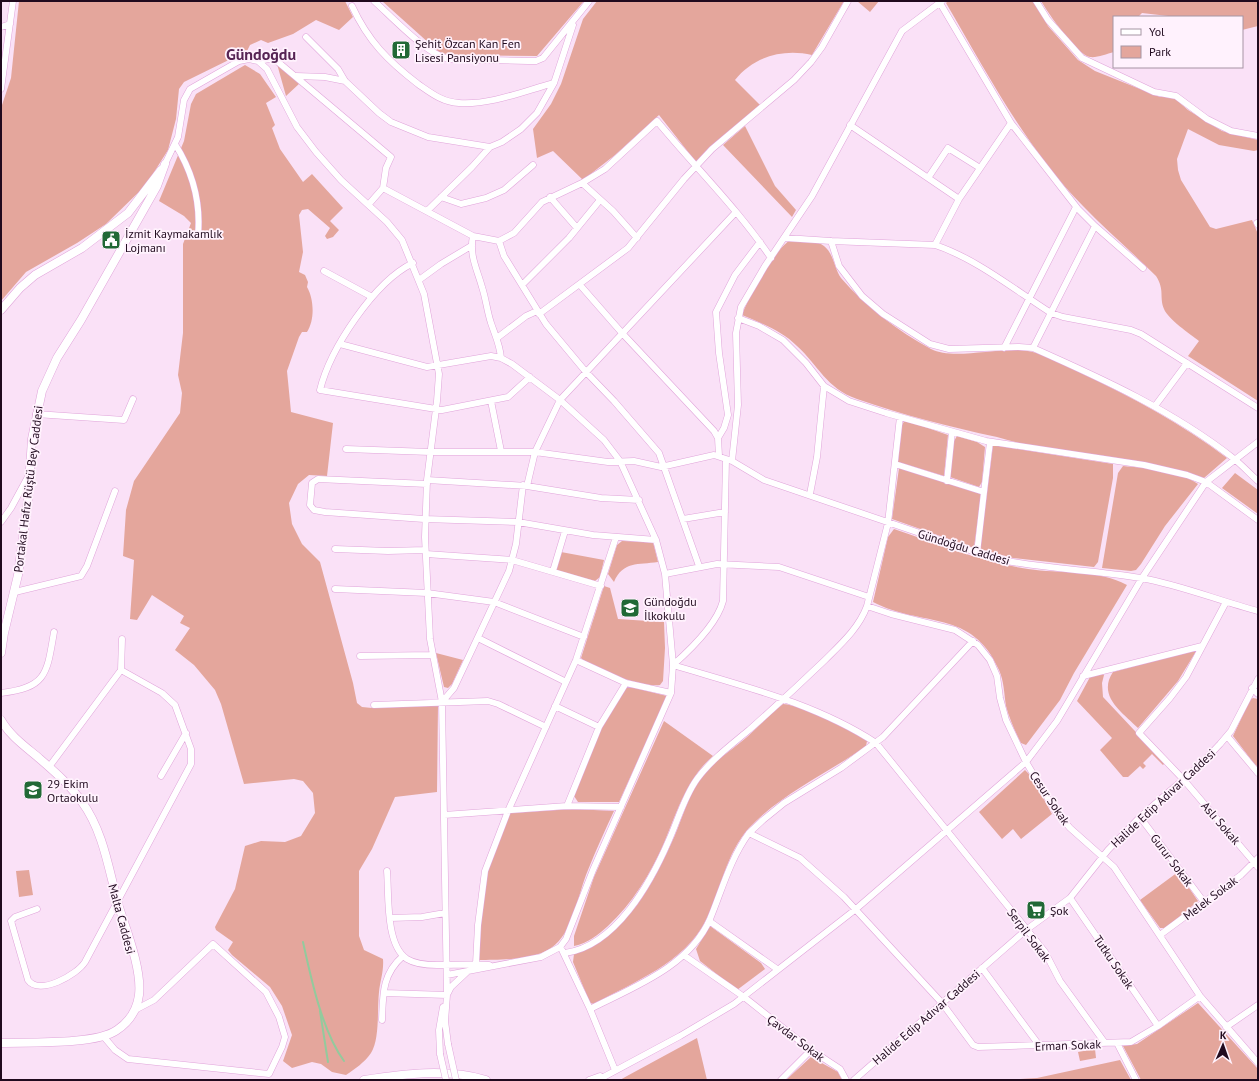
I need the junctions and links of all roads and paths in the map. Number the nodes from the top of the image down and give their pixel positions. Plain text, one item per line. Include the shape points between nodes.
1 (12, 1) edge
2 (374, 1) edge
3 (589, 1) edge
4 (848, 1) edge
5 (1036, 1) edge
6 (941, 2) edge
7 (352, 6) dead end
8 (574, 22) junction
9 (10, 24) junction
10 (1, 27) edge
11 (306, 37) dead end
12 (258, 61) junction
13 (296, 76) junction
14 (345, 81) junction
15 (554, 83) junction
16 (1, 89) edge
17 (1011, 123) junction
18 (850, 125) junction
19 (1258, 136) edge
20 (175, 144) junction
21 (490, 146) junction
22 (165, 164) junction
23 (533, 165) dead end
24 (696, 166) junction
25 (980, 168) junction
26 (928, 178) junction
27 (582, 183) junction
28 (383, 188) junction
29 (441, 196) junction
30 (550, 198) junction
31 (958, 199) junction
32 (600, 200) junction
33 (369, 204) junction
34 (1076, 207) junction
35 (427, 211) junction
36 (735, 213) junction
37 (1095, 226) junction
38 (577, 228) junction
39 (198, 235) dead end
40 (473, 236) junction
41 (637, 238) junction
42 (785, 238) junction
43 (499, 241) junction
44 (760, 242) junction
45 (831, 242) junction
46 (471, 246) junction
47 (935, 246) junction
48 (771, 258) junction
49 (413, 263) junction
50 (1143, 268) dead end
51 (324, 271) dead end
52 (419, 280) junction
53 (522, 285) junction
54 (580, 285) junction
55 (372, 297) junction
56 (1029, 299) junction
57 (1, 310) edge
58 (538, 313) junction
59 (1051, 313) junction
60 (738, 318) junction
61 (622, 333) junction
62 (497, 338) junction
63 (340, 344) junction
64 (1004, 348) junction
65 (1033, 348) junction
66 (501, 358) junction
67 (1187, 363) junction
68 (438, 366) junction
69 (586, 372) junction
70 (530, 377) junction
71 (824, 386) junction
72 (133, 399) dead end
73 (560, 400) junction
74 (491, 401) junction
75 (1156, 406) junction
76 (1258, 408) edge
77 (436, 410) junction
78 (36, 414) junction
79 (900, 417) junction
80 (952, 432) junction
81 (718, 438) junction
82 (990, 442) junction
83 (1258, 442) edge
84 (346, 449) dead end
85 (501, 451) junction
86 (430, 452) junction
87 (535, 452) junction
88 (719, 456) junction
89 (1235, 459) junction
90 (729, 460) junction
91 (620, 461) junction
92 (896, 464) junction
93 (666, 467) junction
94 (30, 474) junction
95 (947, 481) junction
96 (1258, 481) edge
97 (427, 482) junction
98 (1206, 482) junction
99 (525, 486) junction
100 (115, 491) dead end
101 (984, 492) junction
102 (810, 494) junction
103 (639, 500) junction
104 (725, 512) junction
105 (424, 519) junction
106 (683, 519) junction
107 (1258, 520) edge
108 (1, 522) edge
109 (518, 522) junction
110 (888, 523) junction
111 (565, 531) junction
112 (616, 537) junction
113 (656, 540) junction
114 (336, 549) dead end
115 (425, 552) junction
116 (977, 552) junction
117 (512, 560) junction
118 (725, 563) junction
119 (699, 566) junction
120 (553, 571) junction
121 (665, 574) junction
122 (1142, 578) junction
123 (601, 586) junction
124 (335, 589) dead end
125 (15, 592) junction
126 (427, 592) junction
127 (869, 597) junction
128 (494, 602) junction
129 (1226, 602) junction
130 (868, 606) junction
131 (1258, 611) edge
132 (9, 614) junction
133 (1, 620) edge
134 (54, 632) dead end
135 (584, 637) junction
136 (478, 638) junction
137 (122, 639) dead end
138 (974, 641) junction
139 (1202, 646) junction
140 (1, 653) edge
141 (432, 655) junction
142 (360, 656) dead end
143 (576, 660) junction
144 (673, 665) junction
145 (121, 670) junction
146 (1084, 676) junction
147 (1258, 679) edge
148 (566, 682) junction
149 (626, 683) junction
150 (1252, 688) junction
151 (1, 692) edge
152 (671, 693) junction
153 (1258, 694) edge
154 (785, 698) junction
155 (442, 702) junction
156 (374, 705) dead end
157 (555, 706) junction
158 (1, 720) edge
159 (546, 727) junction
160 (599, 727) junction
161 (186, 733) junction
162 (1227, 736) junction
163 (876, 743) junction
164 (1026, 762) junction
165 (49, 767) junction
166 (1258, 773) edge
167 (161, 776) dead end
168 (1183, 779) junction
169 (567, 806) junction
170 (621, 807) junction
171 (508, 811) junction
172 (444, 815) junction
173 (1140, 817) junction
174 (947, 830) junction
175 (749, 833) junction
176 (1102, 857) junction
177 (1257, 862) edge
178 (387, 870) dead end
179 (1070, 898) junction
180 (118, 901) junction
181 (1204, 902) junction
182 (37, 909) dead end
183 (856, 909) junction
184 (445, 913) junction
185 (390, 918) junction
186 (709, 921) junction
187 (1026, 930) junction
188 (1160, 935) junction
189 (560, 948) junction
190 (565, 953) junction
191 (403, 956) junction
192 (685, 956) junction
193 (476, 964) junction
194 (447, 965) junction
195 (497, 966) junction
196 (982, 968) junction
197 (777, 969) junction
198 (468, 971) junction
199 (447, 975) junction
200 (384, 993) junction
201 (447, 995) junction
202 (1200, 996) junction
203 (744, 997) junction
204 (942, 1003) junction
205 (1258, 1005) edge
206 (590, 1009) junction
207 (135, 1010) junction
208 (382, 1020) dead end
209 (1158, 1026) junction
210 (1226, 1027) junction
211 (104, 1037) junction
212 (1, 1043) edge
213 (1118, 1043) junction
214 (1105, 1044) junction
215 (1039, 1046) junction
216 (811, 1050) junction
217 (1258, 1062) edge
218 (615, 1070) junction
219 (445, 1076) edge
220 (364, 1080) edge
221 (456, 1080) edge
222 (467, 1080) edge
223 (486, 1080) edge
224 (589, 1080) edge
225 (598, 1080) edge
226 (781, 1080) edge
227 (846, 1080) edge
228 (854, 1080) edge
229 (1136, 1080) edge

1 - 9 street
2 - 8 street via 428,49 440,57 450,59 541,59
3 - 8 street
4 - 24 street via 822,46 807,66
5 - 19 street via 1048,20 1082,58 1154,92 1176,96 1207,119 1231,131
6 - 17 street
6 - 18 street via 902,30
7 - 15 street via 365,31 383,54 399,70 441,99 458,103 479,102
8 - 15 street
9 - 10 street
9 - 16 street
11 - 14 street via 338,69
12 - 13 street via 272,59
12 - 20 street via 239,61 190,89 184,100 180,130
12 - 33 street via 267,70 297,127 316,152
13 - 14 street
13 - 28 street via 320,99 392,157 386,168
14 - 21 street via 379,114 398,126 428,137
15 - 21 street via 542,106 528,123 507,139
17 - 25 street
17 - 34 street
18 - 26 street
18 - 42 street via 812,196
20 - 22 street
20 - 39 street via 189,168 193,182 198,209
21 - 29 street
22 - 57 main road via 128,213 82,248 35,275
22 - 78 main road, Portakal Hafız Rüştü Bey Caddesi via 158,186 54,364 42,391
23 - 29 street via 504,190 486,198 461,204
24 - 27 street via 657,121 605,169
24 - 36 street
24 - 41 street
25 - 26 street via 948,148
25 - 31 street
26 - 31 street
27 - 30 street
27 - 32 street
28 - 33 street
28 - 35 street
29 - 35 street
30 - 38 street
30 - 43 street via 538,205 514,233
31 - 47 street
32 - 38 street
32 - 41 street
33 - 49 street via 398,235
34 - 37 street
34 - 56 street
35 - 40 street
36 - 44 street
36 - 61 street
37 - 50 street
37 - 59 street
38 - 53 street
40 - 43 street
40 - 46 street
41 - 54 street via 621,254
42 - 45 street
42 - 48 street
43 - 53 street via 504,256
44 - 48 street
44 - 81 street via 735,276 716,312 728,415
45 - 47 street
45 - 64 street via 839,266 862,296 883,314 930,344 949,349
46 - 52 street
46 - 62 street
47 - 56 street via 962,256
48 - 60 street via 746,298
49 - 52 street
49 - 55 street via 395,274
51 - 55 street
52 - 68 street via 426,300
53 - 58 street
54 - 58 street
54 - 61 street
55 - 63 street
56 - 59 street
56 - 64 street
58 - 62 street via 526,316
58 - 69 street
59 - 65 street
59 - 67 street via 1131,330
60 - 71 street via 759,326 783,340
60 - 90 street via 738,405
61 - 69 street
61 - 81 street
62 - 66 street
63 - 68 street via 423,367
63 - 77 street via 326,370 320,390
64 - 65 street
65 - 75 street
66 - 68 street via 485,356
66 - 70 street
67 - 75 street
67 - 76 street
68 - 77 street
69 - 73 street
69 - 93 street via 656,448
70 - 73 street
70 - 74 street via 512,395
71 - 79 street via 850,401
71 - 102 street via 817,457
72 - 78 street via 124,420
73 - 87 street
73 - 91 street via 604,440
74 - 77 street
74 - 85 street
75 - 89 street
77 - 86 street
78 - 94 main road, Portakal Hafız Rüştü Bey Caddesi
79 - 80 street
79 - 92 street
80 - 82 street
80 - 95 street
81 - 88 street
82 - 98 street via 1166,469
82 - 101 street
83 - 89 street
84 - 86 street
85 - 86 street
85 - 87 street
86 - 97 street
87 - 91 street via 608,462
87 - 99 street
88 - 90 street, Gündoğdu Caddesi
88 - 93 street via 707,456
89 - 96 street
89 - 98 street
90 - 102 street, Gündoğdu Caddesi via 764,480
90 - 104 street
91 - 93 street
91 - 103 street
92 - 95 street
92 - 110 street
93 - 106 street
94 - 108 street
94 - 125 main road, Portakal Hafız Rüştü Bey Caddesi via 26,522
95 - 101 street
97 - 99 street
97 - 105 street
97 - 105 street via 318,479 312,483 310,501 311,508 317,511
98 - 107 street
98 - 122 street
99 - 103 street via 601,498
99 - 109 street
100 - 125 street via 82,575
101 - 116 street
102 - 110 street, Gündoğdu Caddesi
103 - 113 street
104 - 106 street
104 - 118 street
105 - 109 street
105 - 115 street
106 - 119 street
109 - 111 street
109 - 117 street
110 - 116 street, Gündoğdu Caddesi
110 - 127 street
111 - 112 street
111 - 120 street
112 - 113 street
112 - 123 street
113 - 121 street
114 - 115 street
115 - 117 street
115 - 126 street
116 - 122 street, Gündoğdu Caddesi via 1022,564
117 - 120 street
117 - 128 street
118 - 119 street
118 - 127 street via 787,569
118 - 144 street via 724,597 720,609 697,642
119 - 121 street
120 - 123 street
121 - 144 street
122 - 129 street, Gündoğdu Caddesi
122 - 146 street
123 - 135 street
124 - 126 street
125 - 132 main road, Portakal Hafız Rüştü Bey Caddesi
126 - 128 street
126 - 141 street
127 - 130 street
128 - 135 street
128 - 136 street
129 - 131 street, Gündoğdu Caddesi
129 - 139 street
130 - 138 street, Cesur Sokak via 949,628
130 - 154 street via 863,618 846,639
132 - 133 street
132 - 140 main road, Portakal Hafız Rüştü Bey Caddesi
134 - 151 street via 48,665 40,680 24,689
135 - 143 street
136 - 148 street
136 - 155 street via 454,688
137 - 145 street
138 - 163 street
138 - 164 street, Cesur Sokak via 987,656 998,676 1006,720
139 - 146 street
139 - 168 street, Aslı Sokak via 1186,677 1139,733
141 - 142 street
141 - 155 street
143 - 148 street
143 - 149 street
144 - 152 street
144 - 154 street, Serpil Sokak
145 - 161 street via 171,700
145 - 165 street
146 - 164 street via 1057,721
147 - 150 street, Halide Edip Adıvar Caddesi
148 - 157 street
149 - 152 street
149 - 160 street
150 - 153 street
150 - 162 street, Halide Edip Adıvar Caddesi
152 - 170 street
154 - 163 street, Serpil Sokak via 851,726
154 - 190 street via 704,769 681,809 655,870 623,917 586,947
155 - 156 street
155 - 159 street via 493,702
155 - 172 street
157 - 159 street
157 - 160 street
158 - 165 main road, Malta Caddesi via 13,735
159 - 171 street
160 - 169 street
161 - 167 street
161 - 180 street via 192,753 191,764
162 - 166 street
162 - 168 street, Halide Edip Adıvar Caddesi
163 - 174 street, Serpil Sokak
163 - 175 street via 784,803
164 - 174 street
164 - 176 street, Cesur Sokak via 1056,812
165 - 180 main road, Malta Caddesi via 78,796 88,812 101,840
168 - 173 street, Halide Edip Adıvar Caddesi
168 - 177 street, Aslı Sokak
169 - 170 street
169 - 171 street
170 - 189 street via 570,931
171 - 172 street
171 - 193 street via 485,871
172 - 184 street
173 - 176 street, Halide Edip Adıvar Caddesi
173 - 181 street, Gurur Sokak
174 - 183 street
174 - 187 street, Serpil Sokak
175 - 183 street via 800,858
175 - 186 street via 735,856
176 - 179 street, Halide Edip Adıvar Caddesi
176 - 188 street, Cesur Sokak via 1114,867
177 - 181 street, Melek Sokak
178 - 185 street
179 - 187 street, Halide Edip Adıvar Caddesi
179 - 209 street, Tutku Sokak
180 - 182 street via 83,966 50,985 38,987 28,980 11,921
180 - 207 main road, Malta Caddesi via 138,976 139,990
181 - 188 street, Melek Sokak
183 - 197 street
183 - 204 street
184 - 185 street via 414,918
184 - 194 street
185 - 191 street via 393,937
186 - 192 street
186 - 197 street
187 - 196 street, Halide Edip Adıvar Caddesi
187 - 214 street, Serpil Sokak via 1045,952 1060,981
188 - 202 street, Cesur Sokak
189 - 190 street
189 - 195 street via 540,956
190 - 206 street
191 - 194 street via 420,963
191 - 200 street via 390,970
192 - 203 street, Çavdar Sokak
192 - 206 street via 640,984
193 - 194 street
193 - 195 street
194 - 199 street
195 - 198 street
196 - 204 street, Halide Edip Adıvar Caddesi
196 - 215 street
197 - 203 street
198 - 199 street
198 - 201 street via 452,986
199 - 201 street
200 - 201 street
200 - 208 street
201 - 219 street, bridge via 439,1030 440,1054
201 - 221 street, bridge via 445,1021
202 - 209 street, Erman Sokak
202 - 210 street, Cesur Sokak
203 - 216 street, Çavdar Sokak
203 - 218 street via 680,1036
204 - 215 street, Erman Sokak via 973,1045
204 - 228 street, Halide Edip Adıvar Caddesi
205 - 210 street
206 - 218 street
207 - 211 main road, Malta Caddesi via 123,1026
207 - 211 street via 154,1000 213,944 266,992 279,1017 285,1038 269,1074 128,1060
209 - 213 street, Erman Sokak via 1131,1042
210 - 217 street, Cesur Sokak
211 - 212 main road, Malta Caddesi via 89,1040
213 - 214 street, Erman Sokak
213 - 229 street
214 - 215 street, Erman Sokak
216 - 226 street
216 - 227 street, Çavdar Sokak via 840,1069
218 - 224 street
218 - 225 street
219 - 220 main road via 392,1076
219 - 222 main road
219 - 223 main road

